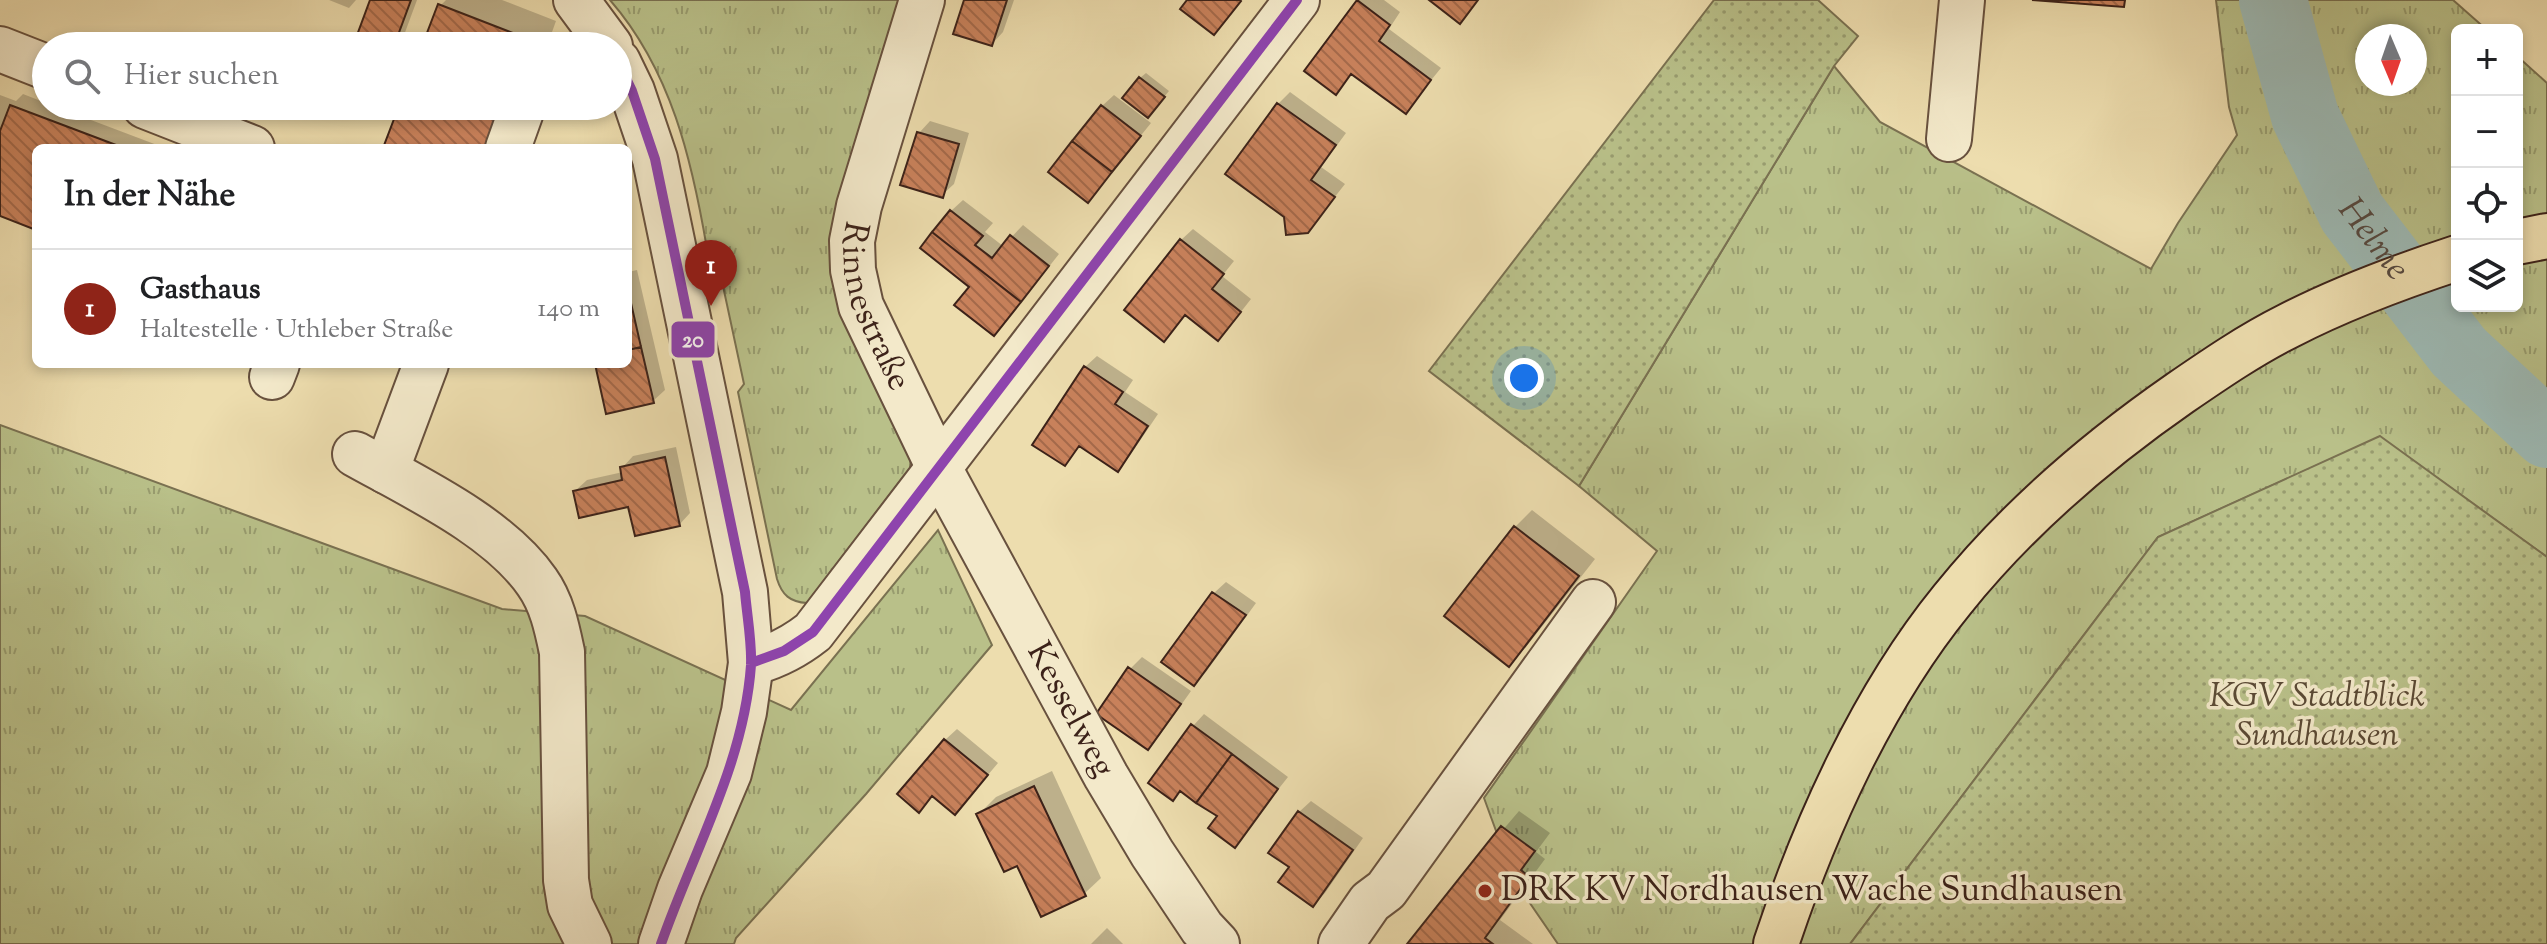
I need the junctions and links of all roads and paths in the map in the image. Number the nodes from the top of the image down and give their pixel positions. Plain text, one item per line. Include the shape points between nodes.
1 (576, 0) edge
2 (922, 0) edge
3 (1297, 0) edge
4 (1962, 0) edge
5 (600, 32) edge
6 (0, 49) edge
7 (32, 62) edge
8 (632, 91) edge
9 (181, 120) edge
10 (518, 120) edge
11 (1949, 139) dead end
12 (242, 144) edge
13 (509, 144) edge
14 (2547, 236) edge
15 (2523, 241) edge
16 (2451, 260) edge
17 (424, 368) edge
18 (939, 468) junction
19 (1593, 602) dead end
20 (751, 663) junction
21 (589, 944) edge
22 (661, 944) edge
23 (1217, 944) edge
24 (1341, 944) edge
25 (1776, 944) edge

1 - 5 street
2 - 18 street, Rinnestraße via 859,206 853,270 861,306
3 - 18 street
4 - 11 street
6 - 7 street
8 - 20 street via 655,159 745,592
9 - 12 street
10 - 13 street
14 - 15 main road
16 - 25 main road via 2347,298 2236,354 2120,435 2030,512 1951,601 1887,694 1833,794
17 - 21 street via 371,462 455,510 517,556 539,584 554,617 562,652 566,880 570,905
18 - 20 street via 813,632 794,647
18 - 23 street, Kesselweg via 1106,776 1152,853
19 - 24 street via 1386,890 1370,902
20 - 22 street via 729,773

